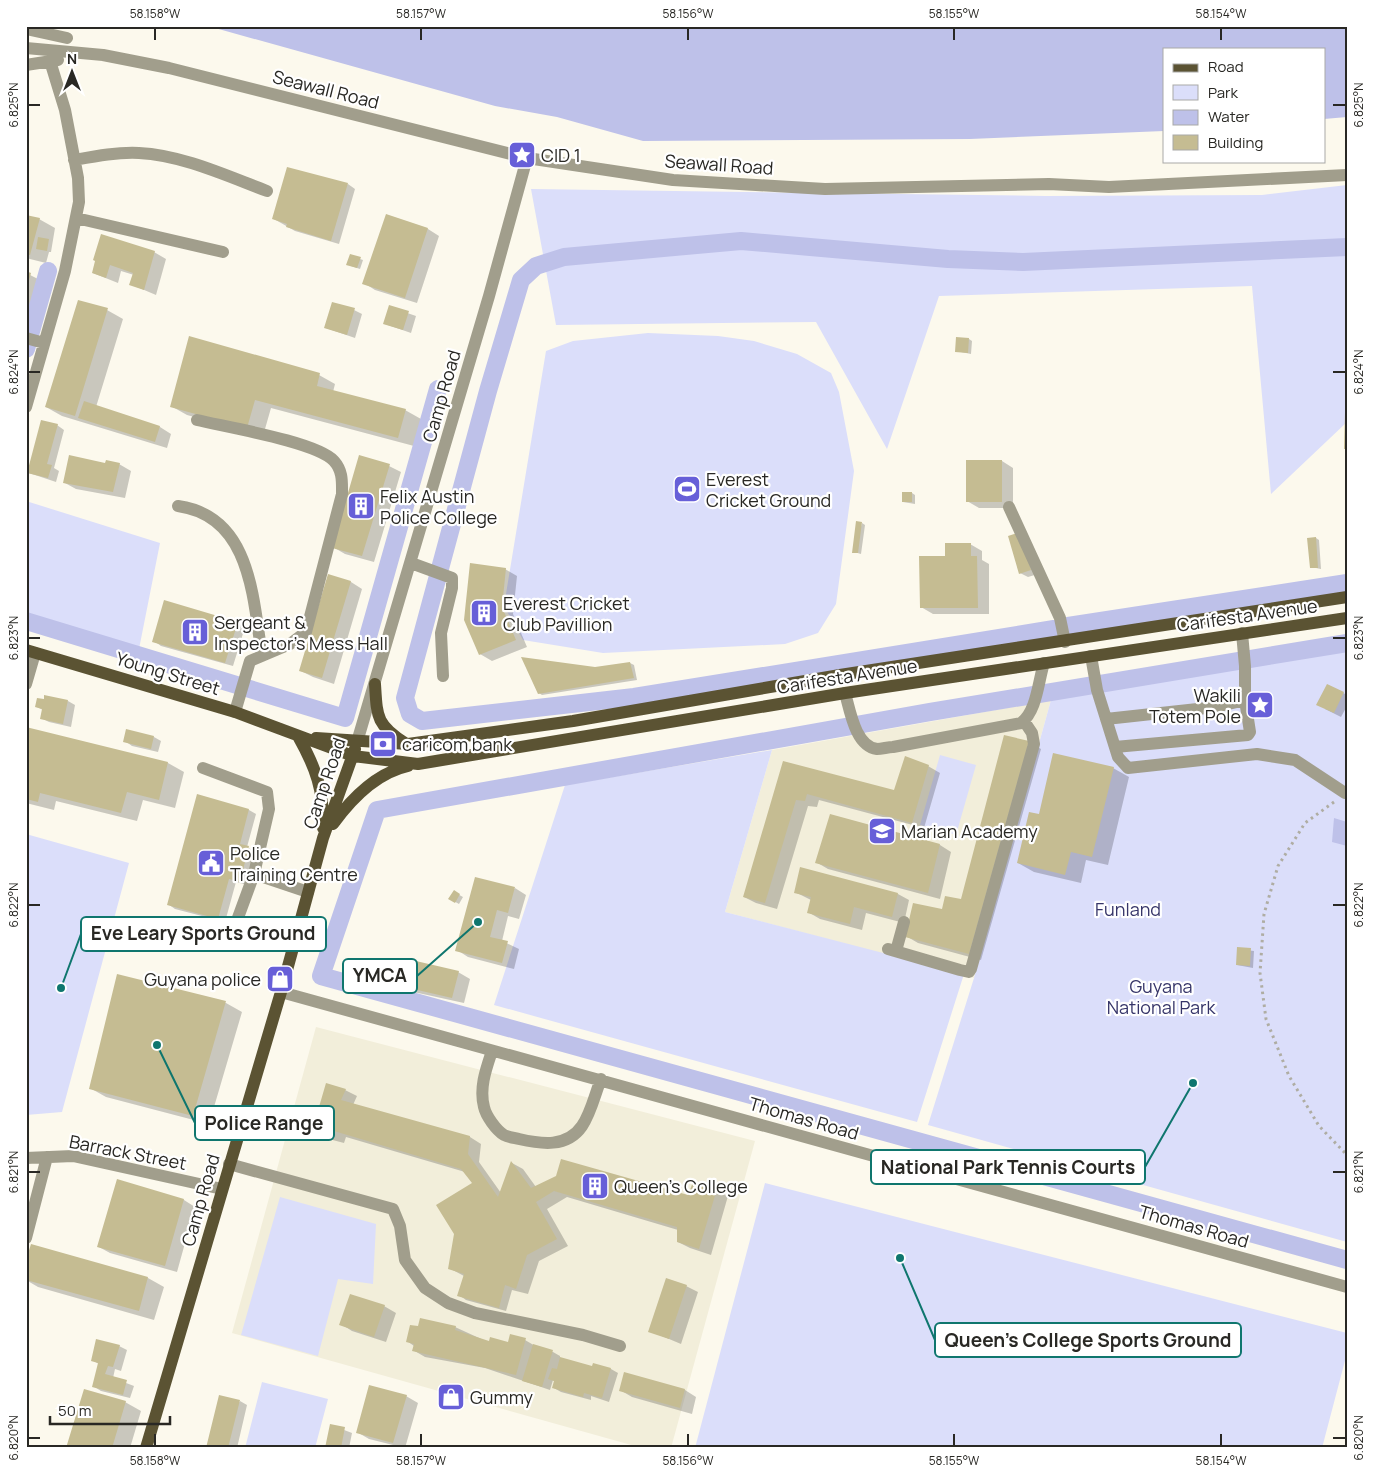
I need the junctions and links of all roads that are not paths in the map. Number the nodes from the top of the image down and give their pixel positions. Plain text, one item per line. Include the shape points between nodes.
1 (26, 29) edge
2 (67, 38) dead end
3 (26, 48) edge
4 (103, 55) junction
5 (50, 61) junction
6 (26, 65) edge
7 (527, 158) junction
8 (74, 160) junction
9 (1347, 175) edge
10 (267, 191) dead end
11 (76, 218) junction
12 (223, 252) dead end
13 (26, 338) edge
14 (44, 343) junction
15 (26, 407) edge
16 (197, 420) dead end
17 (178, 506) dead end
18 (1009, 507) dead end
19 (417, 565) junction
20 (1347, 597) edge
21 (1347, 618) edge
22 (1243, 639) junction
23 (1065, 642) junction
24 (31, 656) edge
25 (262, 656) junction
26 (1091, 656) junction
27 (1044, 663) junction
28 (443, 676) dead end
29 (26, 684) edge
30 (375, 684) junction
31 (845, 693) junction
32 (1244, 700) junction
33 (236, 706) junction
34 (1106, 719) junction
35 (1024, 721) junction
36 (298, 736) junction
37 (357, 742) junction
38 (408, 744) junction
39 (1115, 747) junction
40 (352, 756) junction
41 (418, 764) junction
42 (203, 768) dead end
43 (1345, 793) road end
44 (323, 838) junction
45 (254, 874) junction
46 (308, 892) junction
47 (904, 922) dead end
48 (232, 934) dead end
49 (281, 992) junction
50 (492, 1051) junction
51 (601, 1080) junction
52 (47, 1157) junction
53 (26, 1158) edge
54 (229, 1164) junction
55 (222, 1189) junction
56 (26, 1238) edge
57 (1347, 1287) edge
58 (620, 1346) dead end
59 (146, 1448) edge

1 - 2 street
3 - 4 street, Seawall Road
4 - 5 street, Seawall Road
4 - 7 street, Seawall Road via 179,70
5 - 6 street, Seawall Road
5 - 8 street via 65,110
7 - 9 street, Seawall Road via 673,180 824,189 1049,184 1109,186 1250,182
7 - 19 street, Camp Road
8 - 10 street via 141,153 177,160
8 - 11 street via 79,202
11 - 12 street
11 - 14 street
13 - 14 street
14 - 15 street
16 - 25 street via 310,447 324,453 340,469 342,494 306,632 290,644
17 - 25 street via 210,515 239,548 255,611
18 - 23 street via 1060,618
19 - 28 street via 452,578 441,633
19 - 30 street, Camp Road
20 - 23 main road, Carifesta Avenue
21 - 22 main road, Carifesta Avenue
22 - 26 main road, Carifesta Avenue
22 - 32 street
23 - 38 main road, Carifesta Avenue via 840,675 573,721
24 - 29 street
24 - 33 main road, Young Street
25 - 33 street via 250,661
26 - 27 main road, Carifesta Avenue
26 - 34 street
27 - 31 main road, Carifesta Avenue
27 - 35 street via 1034,701
30 - 37 street, Camp Road
30 - 38 main road via 376,710 383,727
31 - 35 street via 857,730 868,745 877,749
31 - 41 main road, Carifesta Avenue
32 - 34 street via 1216,707
32 - 39 street via 1248,735
33 - 36 main road, Young Street
34 - 39 street
35 - 47 street via 1032,733 1034,744 969,972 892,950
36 - 37 main road, Young Street
36 - 40 main road, Young Street
36 - 44 main road via 318,774 324,804
37 - 38 main road, Carifesta Avenue
37 - 40 main road, Camp Road
39 - 43 street via 1118,757 1128,768 1257,754 1295,760
40 - 41 main road, Carifesta Avenue
40 - 44 main road, Camp Road
41 - 44 main road via 391,770 372,782 346,806
42 - 45 street via 267,792 269,809
44 - 46 main road, Camp Road
45 - 46 street
45 - 48 street
46 - 49 main road, Camp Road
49 - 50 street, Thomas Road
49 - 54 main road, Camp Road
50 - 51 street, Thomas Road
50 - 51 street via 484,1076 484,1108 505,1135 535,1143 569,1139 582,1126
51 - 57 street, Thomas Road
52 - 53 street, Barrack Street
52 - 55 street, Barrack Street via 73,1156
52 - 56 street
54 - 55 main road, Camp Road
54 - 58 street via 392,1209 400,1226 405,1260 425,1288 448,1303 475,1313
55 - 59 main road, Camp Road

